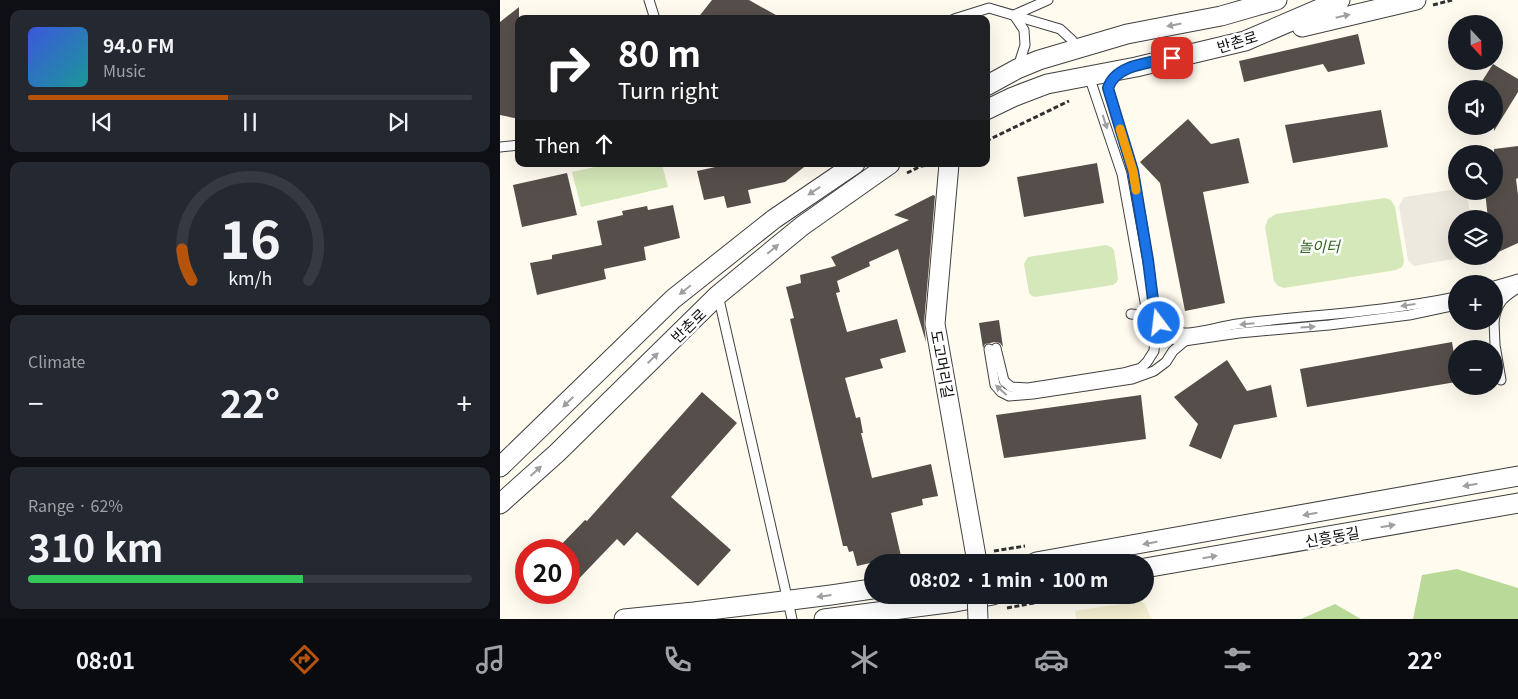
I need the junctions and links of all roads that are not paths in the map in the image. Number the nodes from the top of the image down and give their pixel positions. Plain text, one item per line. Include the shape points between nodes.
1 (649, 0) edge
2 (1048, 0) edge
3 (1278, 0) edge
4 (1340, 0) edge
5 (1409, 1) edge
6 (654, 15) edge
7 (967, 15) edge
8 (1014, 16) junction
9 (1245, 41) junction
10 (1078, 49) junction
11 (1136, 67) junction
12 (1017, 69) junction
13 (1089, 76) junction
14 (990, 84) edge
15 (990, 108) edge
16 (515, 145) edge
17 (500, 147) edge
18 (850, 167) edge
19 (886, 167) edge
20 (949, 167) edge
21 (1518, 279) edge
22 (1503, 283) edge
23 (1518, 288) edge
24 (1503, 292) edge
25 (718, 295) junction
26 (1448, 299) edge
27 (1503, 299) edge
28 (1448, 307) edge
29 (1131, 314) dead end
30 (1155, 316) junction
31 (1149, 324) junction
32 (1204, 330) junction
33 (1157, 331) junction
34 (1184, 341) junction
35 (500, 467) edge
36 (1518, 476) edge
37 (1518, 503) edge
38 (500, 504) edge
39 (983, 554) edge
40 (1034, 554) edge
41 (1154, 566) edge
42 (864, 590) edge
43 (976, 604) edge
44 (977, 604) edge
45 (790, 610) edge
46 (624, 619) edge
47 (824, 619) edge
48 (978, 619) edge

1 - 6 lane
2 - 8 lane
3 -> 10 street, 반촌로 via 1222,16 1127,34
4 - 9 street, 반촌로
9 -> 5 street
7 - 8 lane via 989,8
8 - 10 lane via 1060,30
8 - 12 lane via 1024,30 1025,45
9 - 11 street, 반촌로
10 - 12 street, 반촌로
10 - 13 street
11 - 13 street, 반촌로
11 - 30 lane via 1121,70 1108,88 1133,171
12 - 14 street, 반촌로
13 - 15 street, 반촌로 via 1047,84
13 -> 31 lane via 1122,174
16 - 17 lane
18 -> 35 street, 반촌로 via 774,218 674,299
25 -> 19 street, 반촌로 via 802,226
20 - 39 street, 도고머리길 via 935,324
21 - 22 lane
23 - 24 lane
23 - 27 lane
38 -> 25 street, 반촌로 via 557,453
25 - 45 lane
26 -> 32 lane
34 -> 28 lane via 1409,315
29 - 31 lane via 1141,315
30 - 32 lane via 1159,323 1184,333
30 - 33 lane
31 - 33 lane
32 - 34 lane
33 - 34 lane via 1166,338
34 -> 33 lane via 1154,371 1132,379 1009,396 995,385 993,348 1004,381 1011,387 1028,388 1141,368 1154,351
36 -> 40 street
41 -> 37 street, 신흥동길
42 -> 45 street
43 - 47 street
44 - 48 street, bridge
45 - 46 street

